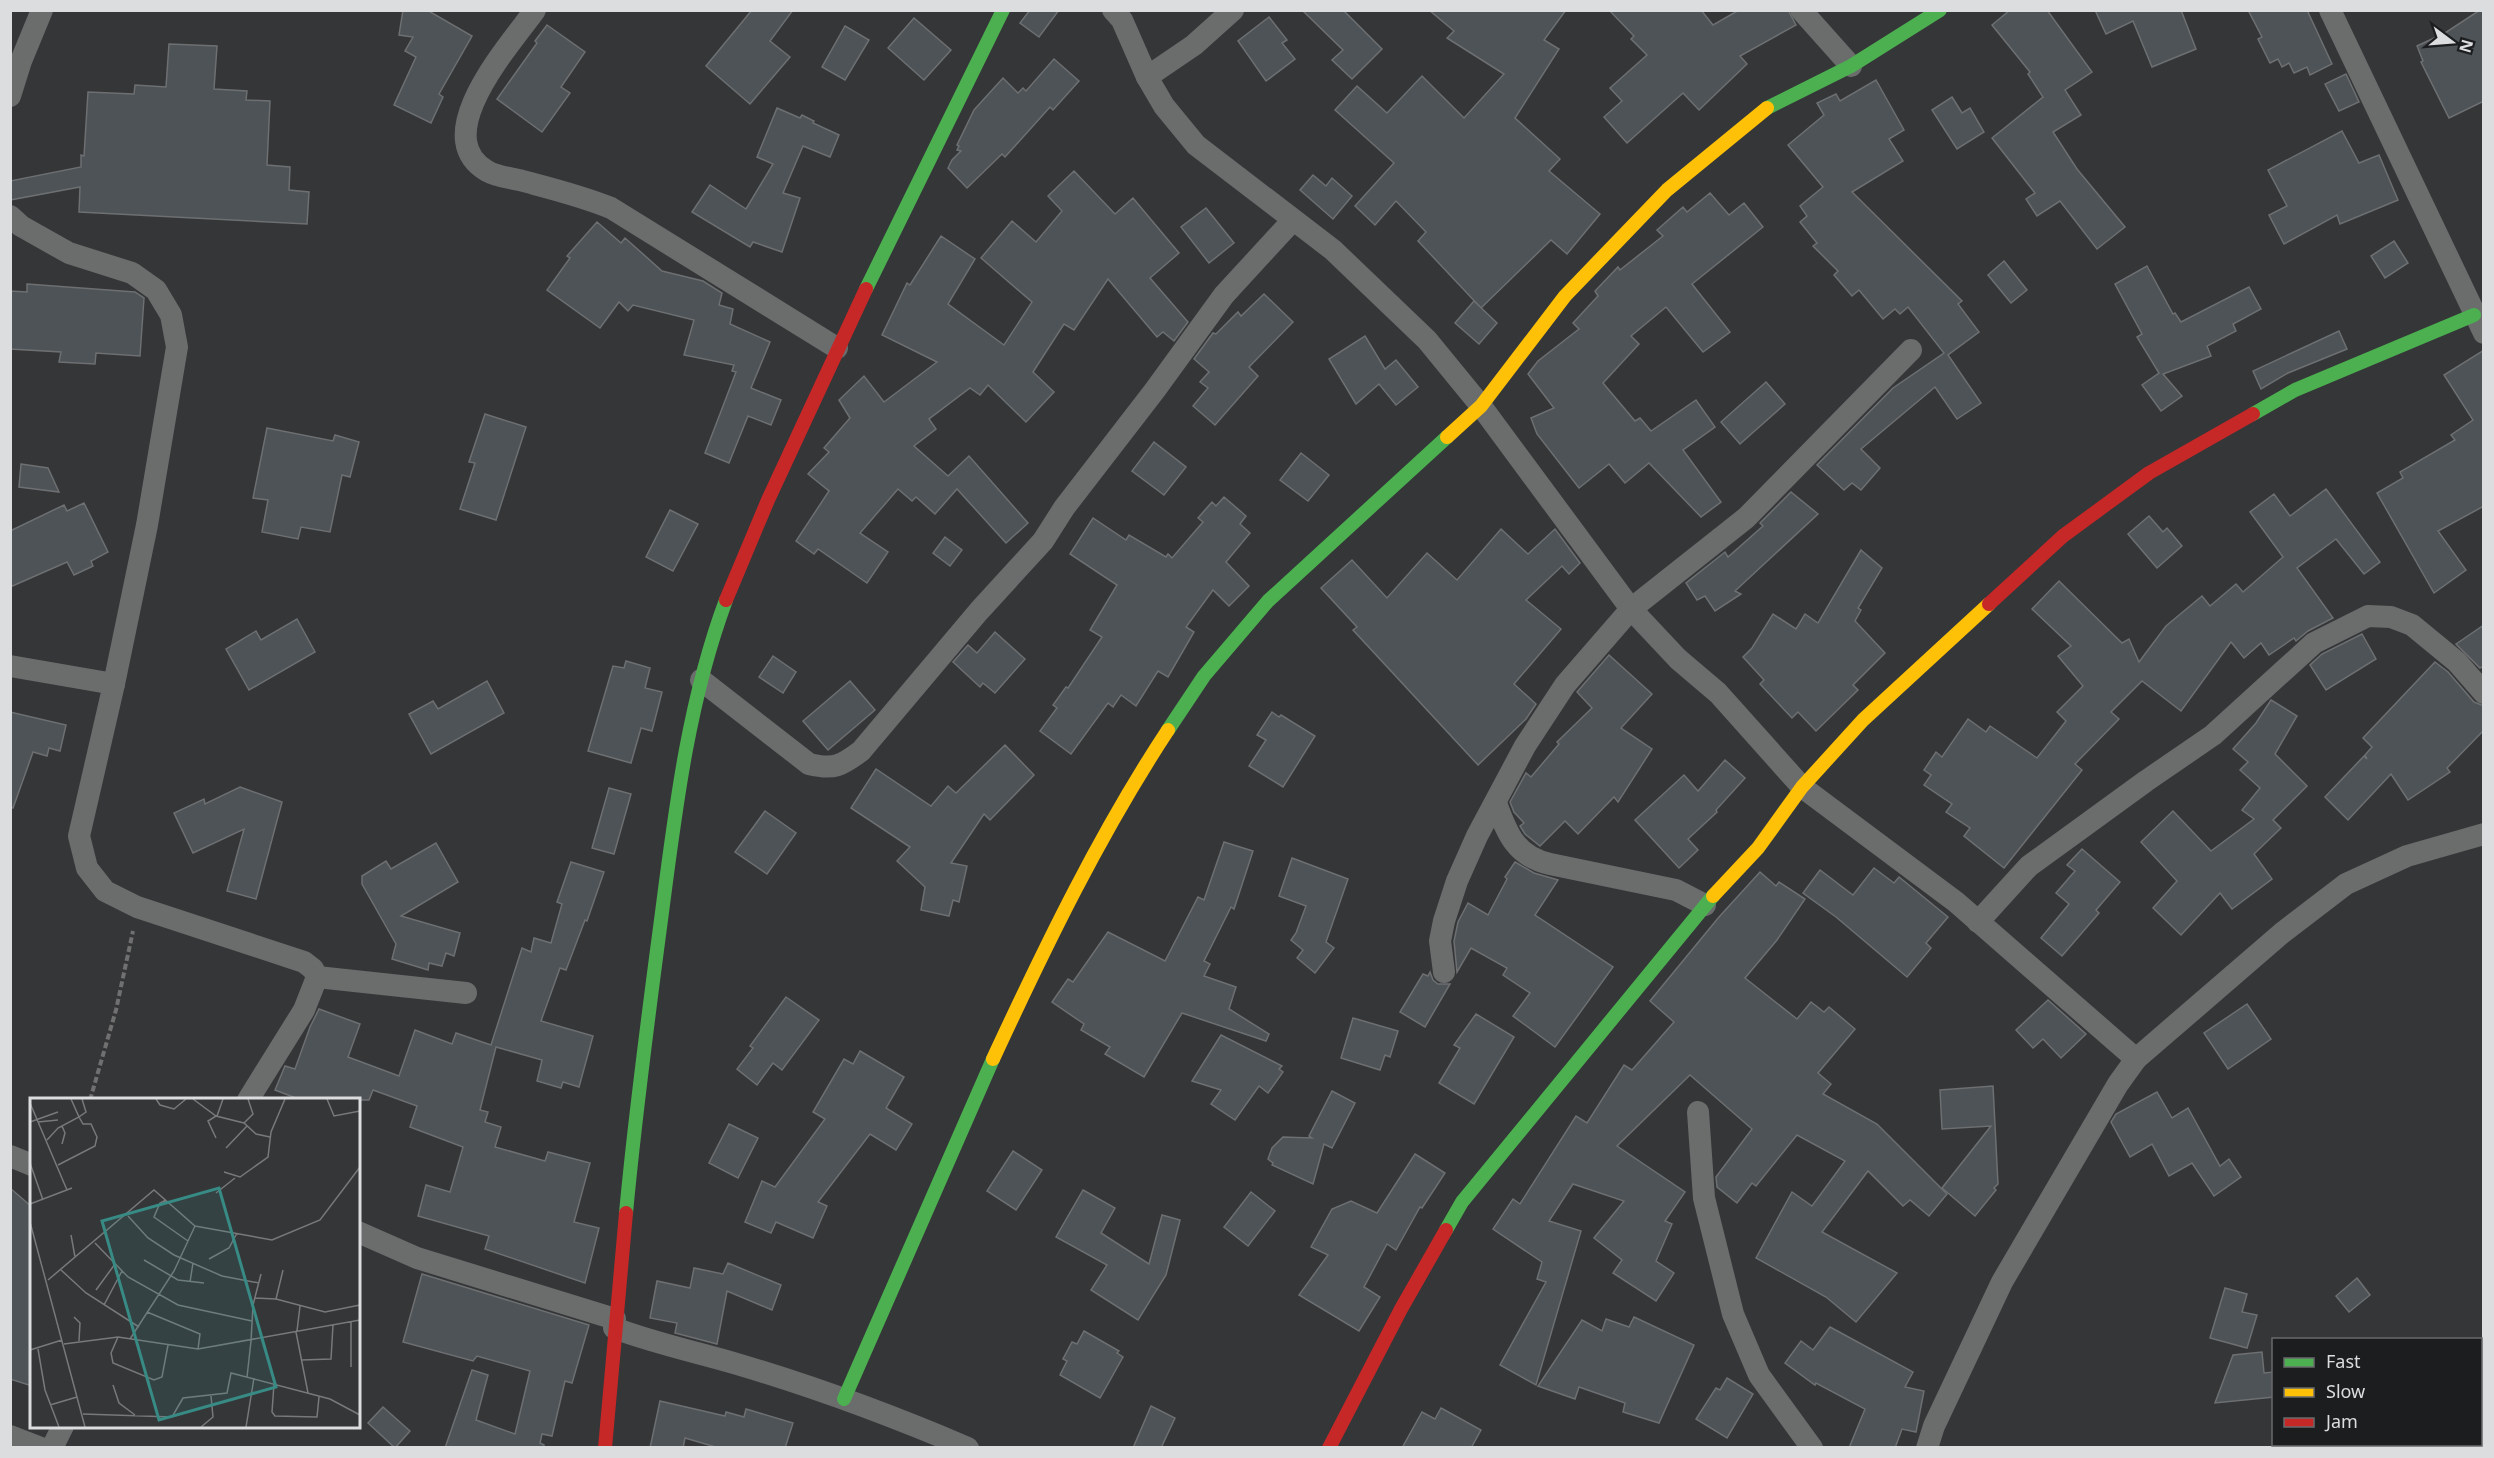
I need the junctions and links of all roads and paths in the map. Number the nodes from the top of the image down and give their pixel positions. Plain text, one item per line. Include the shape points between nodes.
1 (42, 10) edge
2 (535, 10) edge
3 (1003, 10) edge
4 (1113, 10) edge
5 (1233, 10) edge
6 (1801, 10) edge
7 (1940, 10) edge
8 (2330, 10) edge
9 (1851, 66) junction
10 (1148, 77) junction
11 (10, 96) edge
12 (10, 216) edge
13 (1293, 220) junction
14 (2479, 324) edge
15 (837, 348) junction
16 (1911, 350) dead end
17 (1481, 406) junction
18 (1631, 609) junction
19 (10, 666) edge
20 (701, 680) junction
21 (114, 684) junction
22 (2484, 693) edge
23 (1802, 787) junction
24 (1496, 803) junction
25 (2484, 834) edge
26 (1705, 905) junction
27 (137, 907) junction
28 (1978, 922) junction
29 (1444, 972) dead end
30 (317, 977) junction
31 (466, 993) dead end
32 (2136, 1059) junction
33 (91, 1098) edge
34 (249, 1098) edge
35 (1698, 1112) dead end
36 (10, 1156) edge
37 (30, 1164) edge
38 (360, 1233) edge
39 (614, 1324) junction
40 (844, 1399) junction
41 (62, 1428) edge
42 (10, 1436) edge
43 (42, 1448) edge
44 (51, 1448) edge
45 (605, 1448) edge
46 (968, 1448) edge
47 (1329, 1448) edge
48 (1812, 1448) edge
49 (1927, 1448) edge

1 - 11 street
2 - 15 street via 484,78 464,140 471,157 488,172 586,197 611,208
3 - 15 street
4 - 10 street via 1122,20
5 - 10 street via 1194,45
6 - 9 street
7 - 9 street
8 - 14 street
9 - 17 street via 1763,110 1667,190 1565,296
10 - 13 street via 1164,106 1196,145
12 - 21 street via 69,253 132,273 156,290 171,315 177,347 147,525
13 - 17 street via 1333,250 1427,340
13 - 20 street via 1224,295 1043,541 861,751 843,765 826,768 809,764
14 - 23 street via 2295,390 2149,473 2063,536 1863,720
15 - 20 street via 742,559
16 - 18 street via 1746,518
17 - 18 street
17 - 40 street via 1268,601 1204,676 1135,780 1032,975 982,1081
18 - 23 street via 1678,659 1718,693
18 - 24 street via 1565,685 1525,746
19 - 21 street
20 - 39 street via 675,816 646,1027
21 - 27 street via 79,836 87,868 105,891
22 - 28 street via 2457,662 2412,625 2391,617 2368,616 2314,643 2213,735 2029,866
23 - 26 street via 1758,848
23 - 28 street
24 - 26 street via 1505,831 1531,857 1676,890
24 - 29 street via 1457,881 1444,921 1440,941
25 - 32 street via 2407,856 2346,884 2282,933
26 - 47 street via 1462,1202
27 - 30 street via 304,962
27 - 33 path via 116,1011
28 - 32 street
30 - 31 street
30 - 34 street via 304,1010
32 - 49 street via 2002,1282
35 - 48 street via 1704,1198 1733,1314 1759,1375
36 - 37 street
38 - 39 street via 417,1258
39 - 40 street via 647,1340 738,1364
39 - 45 street
40 - 46 street
41 - 44 street
42 - 43 street

